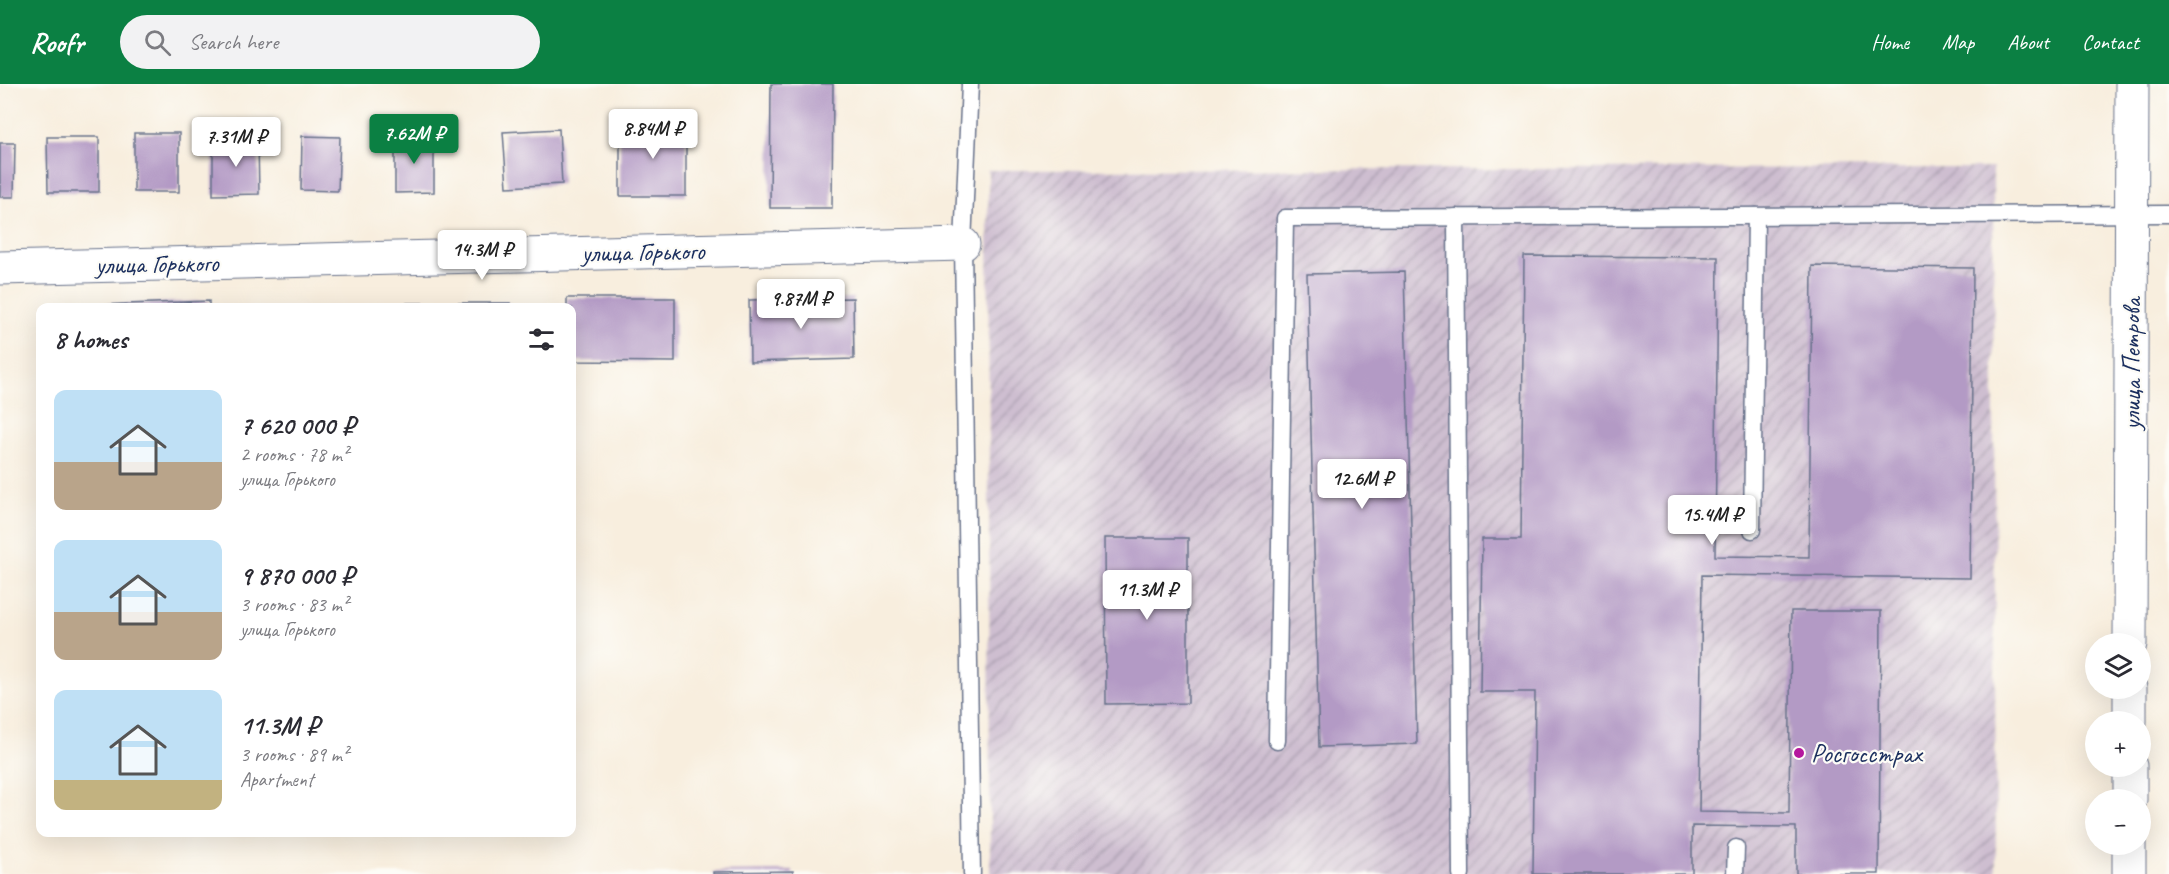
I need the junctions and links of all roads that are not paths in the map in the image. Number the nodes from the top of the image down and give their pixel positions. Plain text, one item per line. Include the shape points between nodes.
1 (970, 84) edge
2 (2132, 84) edge
3 (2131, 213) junction
4 (2169, 214) edge
5 (1756, 216) junction
6 (1456, 217) junction
7 (963, 244) junction
8 (0, 268) edge
9 (1752, 530) dead end
10 (2130, 633) edge
11 (1277, 741) dead end
12 (1736, 848) dead end
13 (2129, 855) edge
14 (972, 874) edge
15 (1461, 874) edge
16 (1735, 874) edge
17 (2129, 874) edge

1 - 7 lane
2 - 3 street, улица Петрова
3 - 4 lane
3 - 5 lane
3 - 10 street, улица Петрова
5 - 6 lane
5 - 9 lane
6 - 11 lane via 1285,218
6 - 15 lane
7 - 8 street, улица Горького
7 - 14 lane
12 - 16 lane
13 - 17 street

